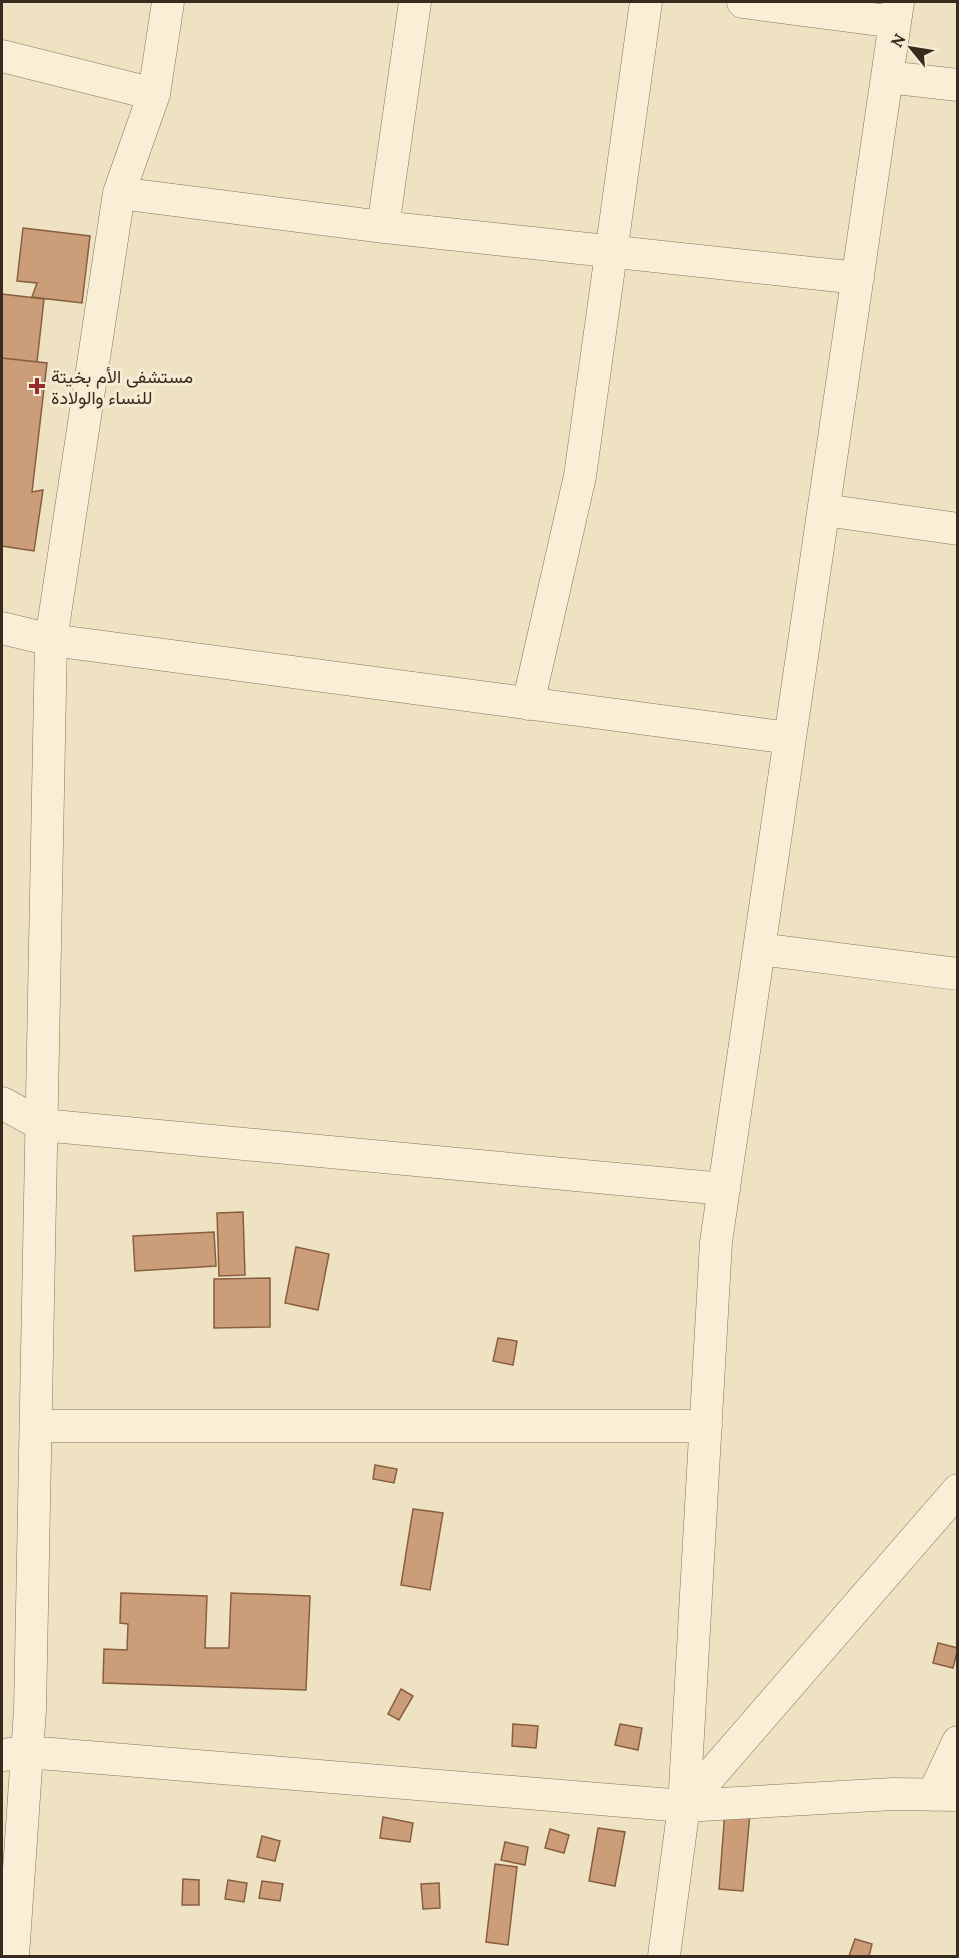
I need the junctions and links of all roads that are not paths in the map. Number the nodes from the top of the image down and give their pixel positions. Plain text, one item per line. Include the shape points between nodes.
1 (168, 2) edge
2 (415, 2) edge
3 (646, 2) edge
4 (743, 2) edge
5 (897, 12) edge
6 (2, 56) edge
7 (887, 77) junction
8 (957, 85) edge
9 (154, 94) junction
10 (119, 193) junction
11 (383, 227) junction
12 (611, 252) junction
13 (858, 279) junction
14 (824, 510) junction
15 (957, 529) edge
16 (2, 628) edge
17 (51, 640) junction
18 (528, 704) junction
19 (790, 738) junction
20 (759, 949) junction
21 (957, 974) edge
22 (2, 1102) edge
23 (42, 1125) junction
24 (724, 1189) junction
25 (36, 1426) junction
26 (705, 1426) junction
27 (957, 1490) edge
28 (957, 1742) edge
29 (14, 1754) edge
30 (945, 1795) edge
31 (684, 1806) junction
32 (13, 1956) edge
33 (664, 1956) edge

1 - 9 street
2 - 11 street
3 - 12 street
4 - 5 street
5 - 7 street
6 - 9 street
7 - 8 street
7 - 13 street
9 - 10 street
10 - 11 street
10 - 17 street
11 - 12 street
12 - 13 street
12 - 18 street via 580,476
13 - 14 street
14 - 15 street
14 - 19 street
16 - 17 street
17 - 18 street
17 - 23 street
18 - 19 street
19 - 20 street
20 - 21 street
20 - 24 street
22 - 23 street
23 - 24 street
23 - 25 street
24 - 26 street via 716,1242
25 - 26 street
25 - 29 street via 30,1710
26 - 31 street
27 - 31 street
28 - 30 street
29 - 31 street
29 - 32 street
30 - 31 street via 893,1794
31 - 33 street

